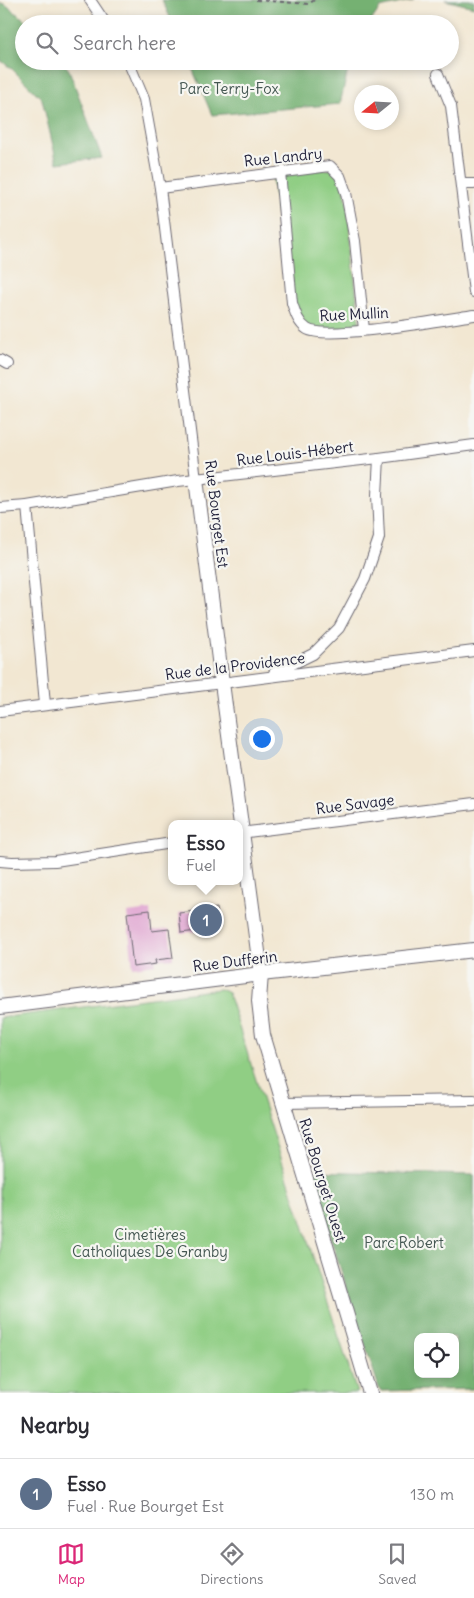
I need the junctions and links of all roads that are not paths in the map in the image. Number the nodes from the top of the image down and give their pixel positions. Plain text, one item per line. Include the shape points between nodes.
1 (90, 0) edge
2 (100, 15) edge
3 (132, 70) edge
4 (438, 74) dead end
5 (280, 172) junction
6 (461, 184) junction
7 (474, 184) edge
8 (160, 188) junction
9 (474, 292) edge
10 (474, 315) edge
11 (364, 330) junction
12 (474, 445) edge
13 (379, 458) junction
14 (196, 479) junction
15 (27, 506) junction
16 (0, 508) edge
17 (474, 651) edge
18 (267, 676) junction
19 (222, 683) junction
20 (46, 704) junction
21 (0, 711) edge
22 (474, 804) edge
23 (239, 820) edge
24 (243, 833) edge
25 (168, 844) edge
26 (243, 847) edge
27 (0, 861) edge
28 (474, 950) edge
29 (261, 974) junction
30 (0, 1007) edge
31 (474, 1100) edge
32 (283, 1103) junction
33 (370, 1393) edge

1 - 2 street
3 - 8 street, Rue Bourget Est via 144,99
4 - 6 street via 451,106
5 - 8 street, Rue Landry
5 - 11 street, Rue Mullin via 292,303 297,318 313,332
5 - 11 street, Rue Landry via 330,166 340,176 355,241
6 - 7 street
6 - 9 street
8 - 14 street, Rue Bourget Est
10 - 11 street, Rue Mullin
12 - 13 street, Rue Louis-Hébert
13 - 14 street, Rue Louis-Hébert
13 - 18 street via 379,538 365,579 339,628 313,654
14 - 15 street, Rue Louis-Hébert
14 - 19 street, Rue Bourget Est
15 - 16 street, Rue Louis-Hébert
15 - 20 street
17 - 18 street, Rue de la Providence
18 - 19 street, Rue de la Providence
19 - 20 street, Rue de la Providence
19 - 23 street, Rue Bourget Est
20 - 21 street, Rue de la Providence
22 - 24 street, Rue Savage
25 - 27 street via 55,861
26 - 29 street, Rue Bourget Est
28 - 29 street, Rue Dufferin
29 - 30 street, Rue Dufferin
29 - 32 street, Rue Bourget Ouest via 259,1001 263,1035
31 - 32 street
32 - 33 street, Rue Bourget Ouest

